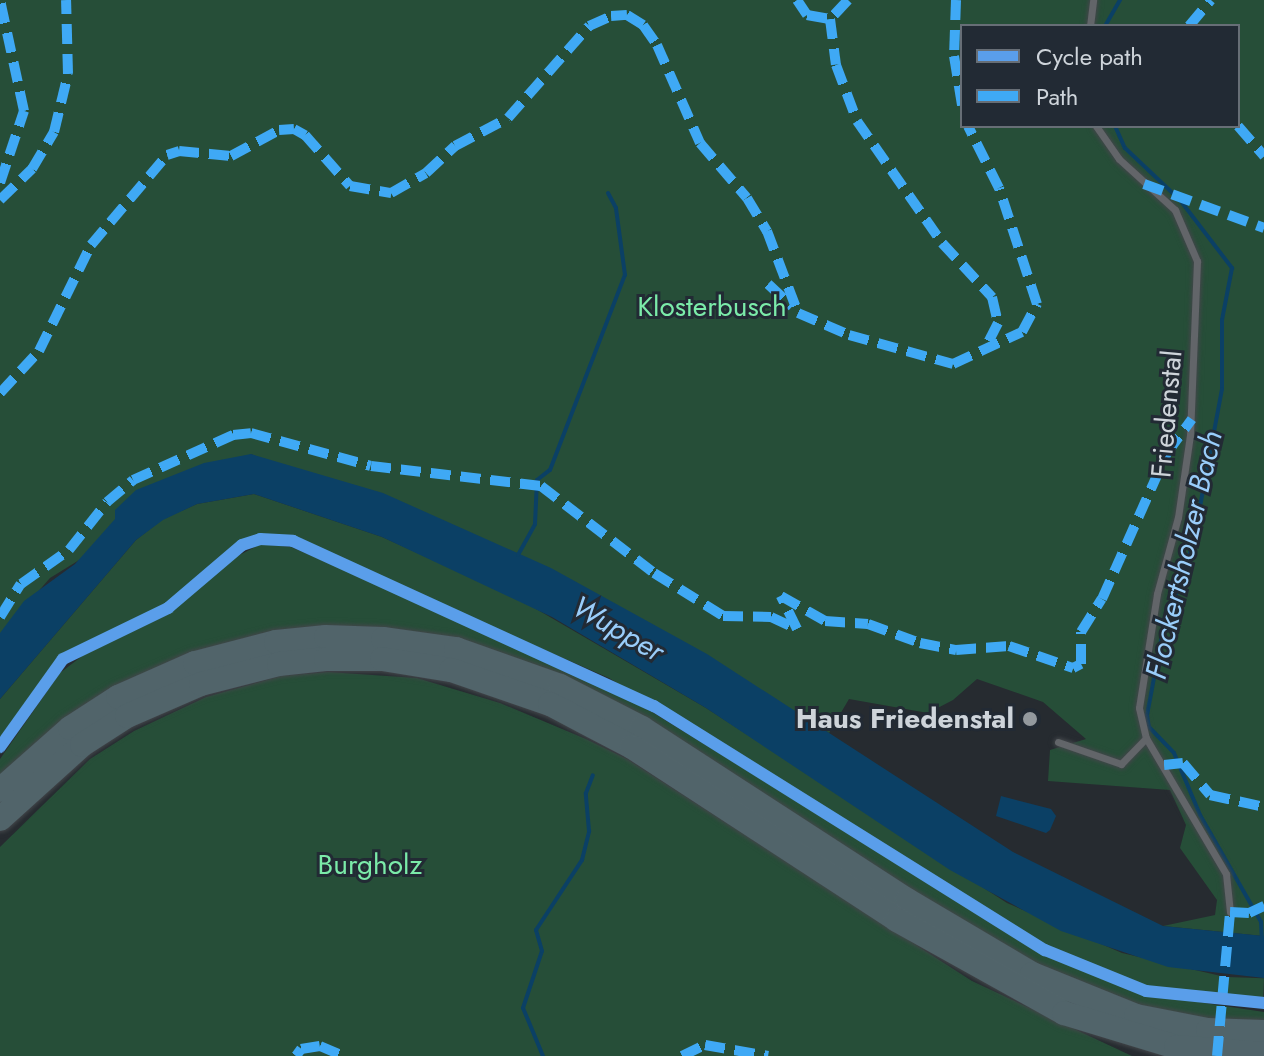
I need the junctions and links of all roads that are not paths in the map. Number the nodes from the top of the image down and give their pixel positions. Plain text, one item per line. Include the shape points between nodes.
1 (1093, 0) edge
2 (1090, 24) edge
3 (1097, 128) edge
4 (1146, 738) junction
5 (1058, 742) dead end
6 (0, 790) edge
7 (0, 819) edge
8 (1230, 912) dead end
9 (1264, 1032) edge
10 (1264, 1054) edge

1 - 2 lane
3 - 4 lane, Friedenstal via 1119,159 1175,210 1199,272 1195,385 1184,483 1140,695
4 - 5 lane via 1121,764
4 - 8 lane, Friedenstal via 1226,874
6 - 9 highway via 70,728 118,697 195,663 276,642 326,637 456,649 560,686 642,728 907,900 1032,974 1136,1016 1208,1030
7 - 10 highway via 82,745 127,716 201,684 279,664 326,659 440,668 527,695 618,740 965,961 1064,1013 1176,1047

